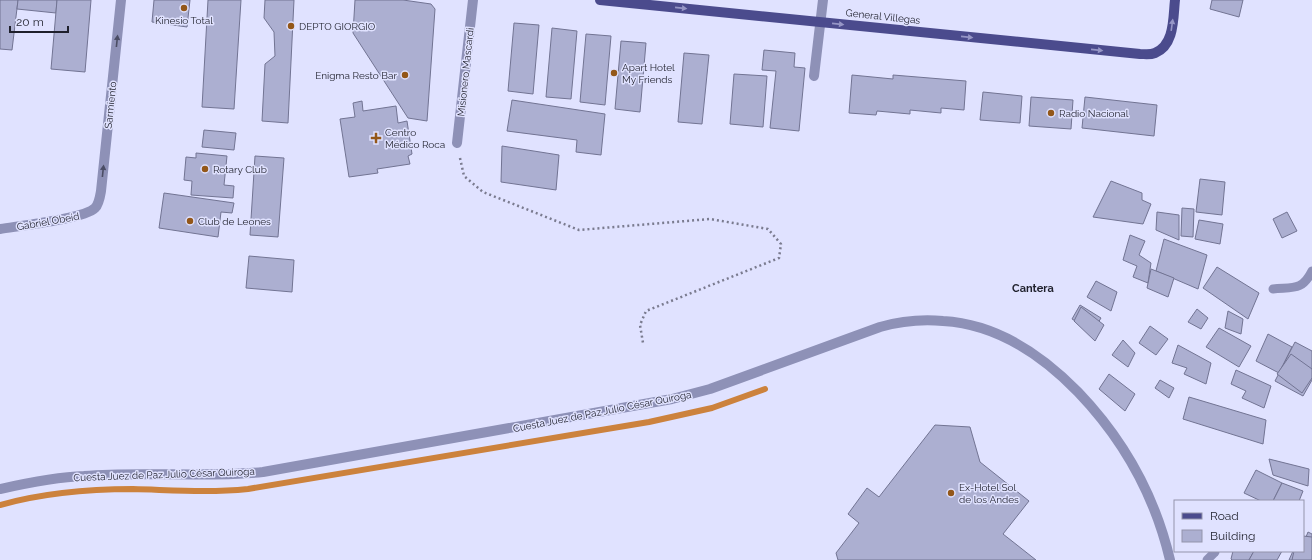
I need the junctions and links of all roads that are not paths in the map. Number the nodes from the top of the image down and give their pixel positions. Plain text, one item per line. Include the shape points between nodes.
1 (122, 0) edge
2 (473, 0) edge
3 (600, 0) edge
4 (823, 0) edge
5 (1175, 0) edge
6 (820, 22) junction
7 (814, 76) dead end
8 (457, 144) road end
9 (95, 208) joint
10 (0, 229) edge
11 (1312, 271) edge
12 (1273, 289) dead end
13 (0, 489) edge
14 (1215, 552) dead end
15 (1170, 560) edge
16 (1207, 560) edge

9 -> 1 street, Sarmiento via 101,191
2 - 8 street, Misionero Mascardi
3 -> 6 main road, General Villegas
4 - 6 street
6 -> 5 main road, General Villegas via 1140,54 1155,53 1167,42
6 - 7 street
9 - 10 street, Gabriel Obeid via 77,217
11 - 12 lane via 1306,282 1300,286
13 - 15 street, Cuesta Juez de Paz Julio César Quiroga via 83,476 223,475 263,472 649,404 710,389 892,324 918,320 940,321 975,325 1024,346 1046,362 1079,394 1110,429 1138,474 1157,518
14 - 16 lane

